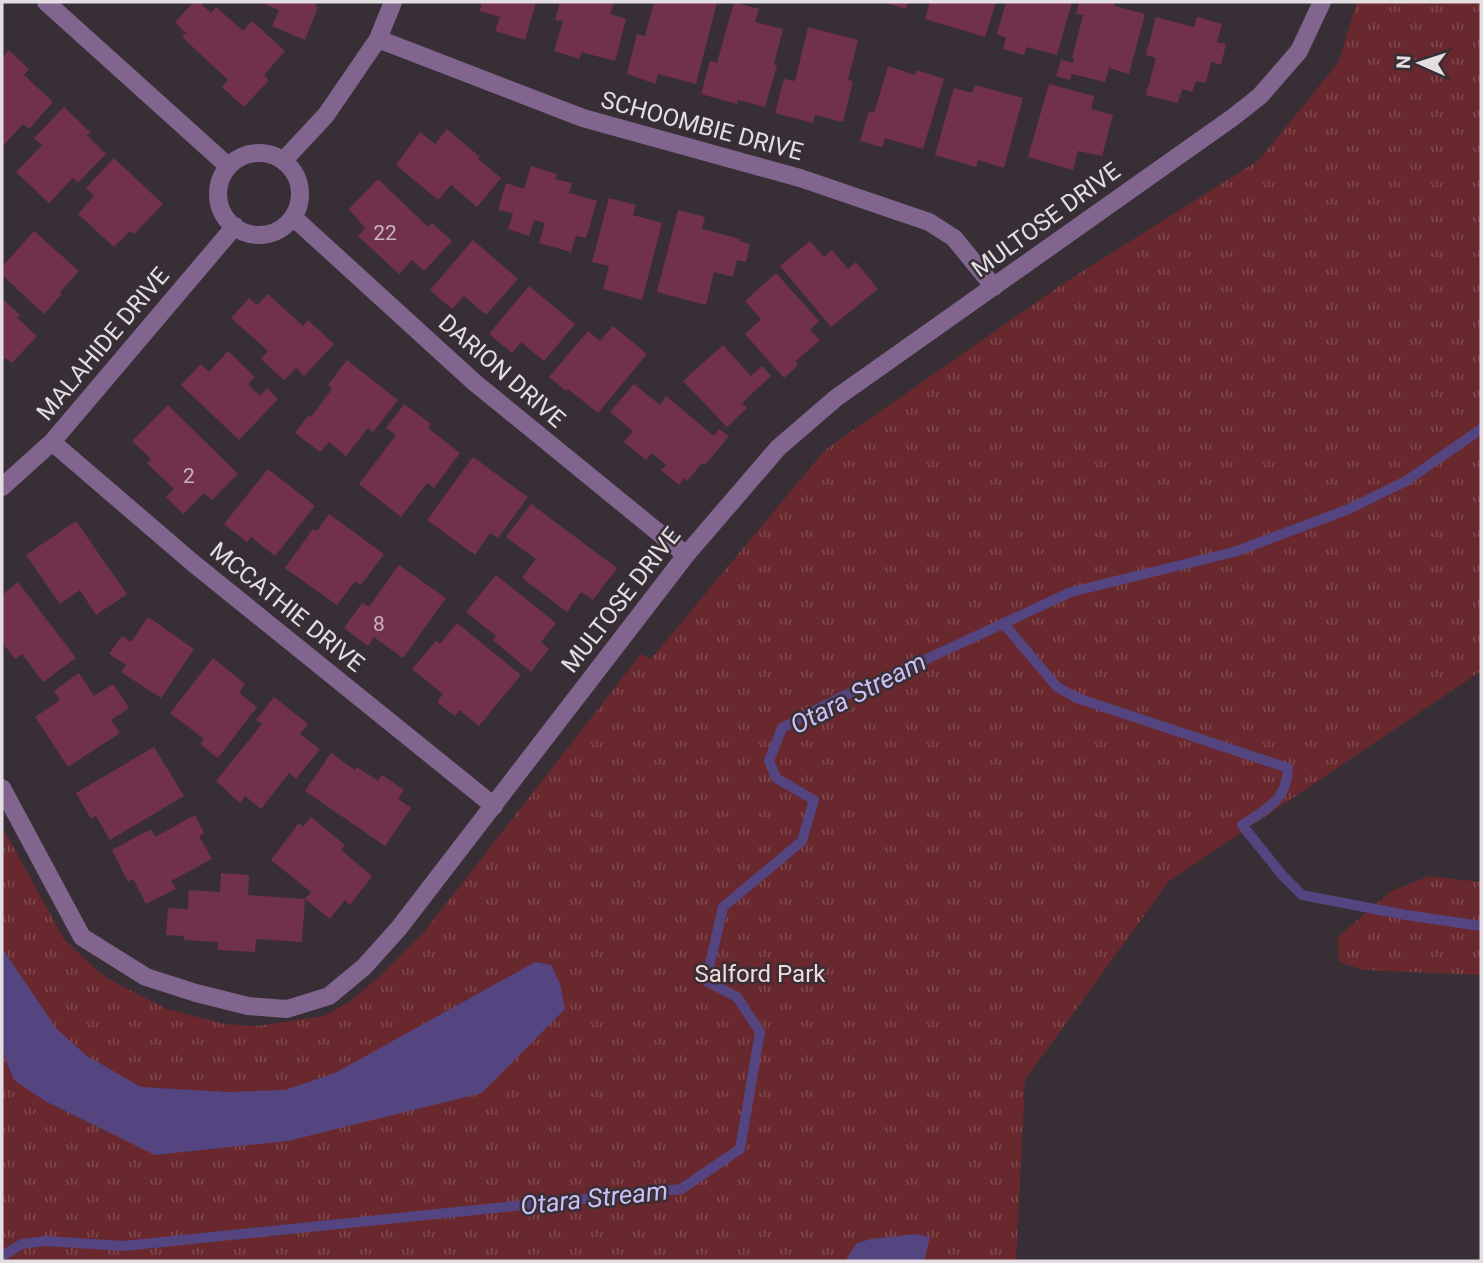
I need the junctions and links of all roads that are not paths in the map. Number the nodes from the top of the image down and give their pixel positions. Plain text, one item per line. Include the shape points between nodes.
1 (46, 2) edge
2 (393, 2) edge
3 (1322, 2) edge
4 (378, 39) junction
5 (284, 160) junction
6 (228, 166) junction
7 (293, 217) junction
8 (235, 226) junction
9 (994, 287) junction
10 (52, 442) junction
11 (2, 487) edge
12 (685, 555) junction
13 (2, 788) edge
14 (494, 806) junction

1 - 6 street
2 - 4 street
3 - 9 street, MULTOSE DRIVE via 1300,51 1260,96
4 - 5 street via 326,115
4 - 9 street, SCHOOMBIE DRIVE via 583,118 800,178 929,222 954,238
5 - 6 street via 263,152 249,153
5 - 7 street via 298,182 300,195
6 - 8 street via 217,191 224,216
7 - 8 street via 265,235 241,232
7 - 12 street, DARION DRIVE via 474,382
8 - 10 street, MALAHIDE DRIVE
9 - 12 street, MULTOSE DRIVE via 836,398 778,448
10 - 11 street, MALAHIDE DRIVE
10 - 14 street, MCCATHIE DRIVE via 193,563
12 - 14 street, MULTOSE DRIVE
13 - 14 street, MULTOSE DRIVE via 82,936 146,977 248,1006 287,1009 329,996 364,967

